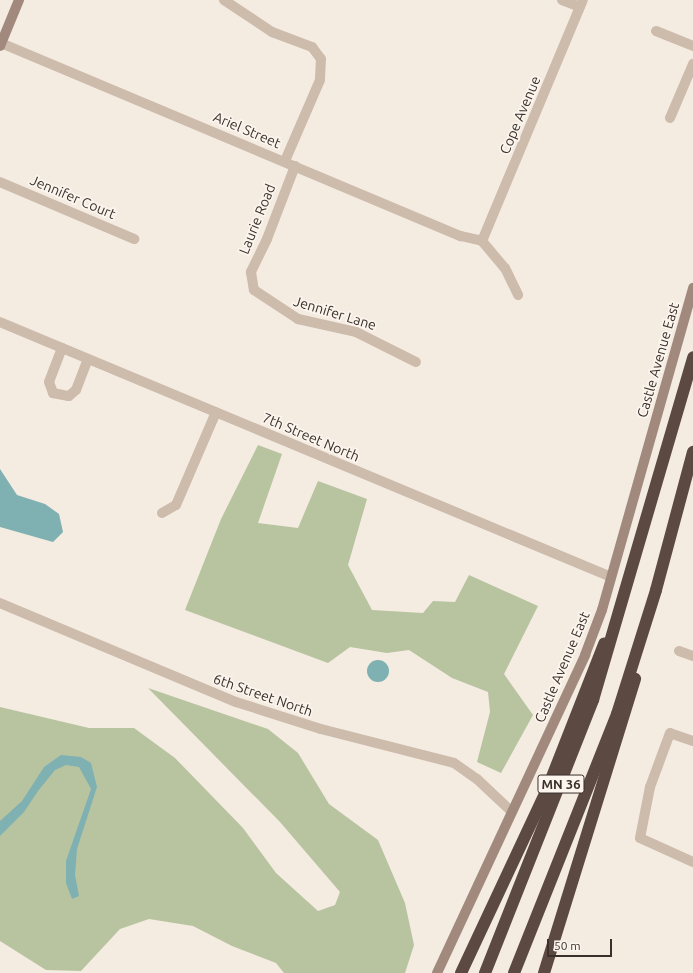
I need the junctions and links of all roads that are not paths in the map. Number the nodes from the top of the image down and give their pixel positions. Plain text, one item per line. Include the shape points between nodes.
1 (19, 0) edge
2 (224, 0) edge
3 (562, 0) edge
4 (582, 4) edge
5 (656, 31) dead end
6 (1, 45) edge
7 (693, 46) edge
8 (693, 64) edge
9 (670, 118) dead end
10 (285, 162) junction
11 (295, 166) junction
12 (0, 182) edge
13 (134, 239) dead end
14 (482, 241) junction
15 (251, 283) joint
16 (693, 288) edge
17 (518, 295) dead end
18 (0, 322) edge
19 (62, 348) junction
20 (693, 357) edge
21 (88, 359) junction
22 (416, 362) dead end
23 (216, 412) junction
24 (693, 452) edge
25 (162, 513) dead end
26 (611, 578) junction
27 (626, 592) junction
28 (0, 603) edge
29 (652, 604) junction
30 (679, 650) dead end
31 (693, 656) edge
32 (693, 741) edge
33 (512, 812) junction
34 (693, 862) edge
35 (437, 973) edge
36 (461, 973) edge
37 (485, 973) edge
38 (514, 973) edge
39 (544, 973) edge

1 - 6 street
2 - 10 street via 277,34 312,47 321,59 320,80
3 - 4 street
4 - 14 street, Cope Avenue
5 - 7 street
6 - 10 street, Ariel Street
8 - 9 street
10 - 11 street, Ariel Street
11 - 14 street, Ariel Street via 461,236
11 - 15 street, Laurie Road via 267,239 253,266
12 - 13 street, Jennifer Court
14 - 17 street via 505,268
15 - 22 street, Jennifer Lane via 259,295 298,319 368,336
16 - 26 street, Castle Avenue East
18 - 19 street, 7th Street North
19 - 21 street, 7th Street North
19 - 21 street via 49,382 53,393 69,396 76,390
20 - 27 highway, MN 36
21 - 23 street, 7th Street North
23 - 25 street via 176,505
23 - 26 street, 7th Street North
24 - 29 highway, MN 36
26 - 33 street, Castle Avenue East via 585,655
27 - 36 highway via 548,787
27 - 37 highway, MN 36 via 593,700 571,760
28 - 33 street, 6th Street North via 236,702 321,729 454,763 471,774
29 - 38 highway, MN 36 via 605,744
29 - 39 highway via 631,700
30 - 31 street
32 - 34 street via 670,733 650,787 640,838
33 - 35 street, Castle Avenue East

